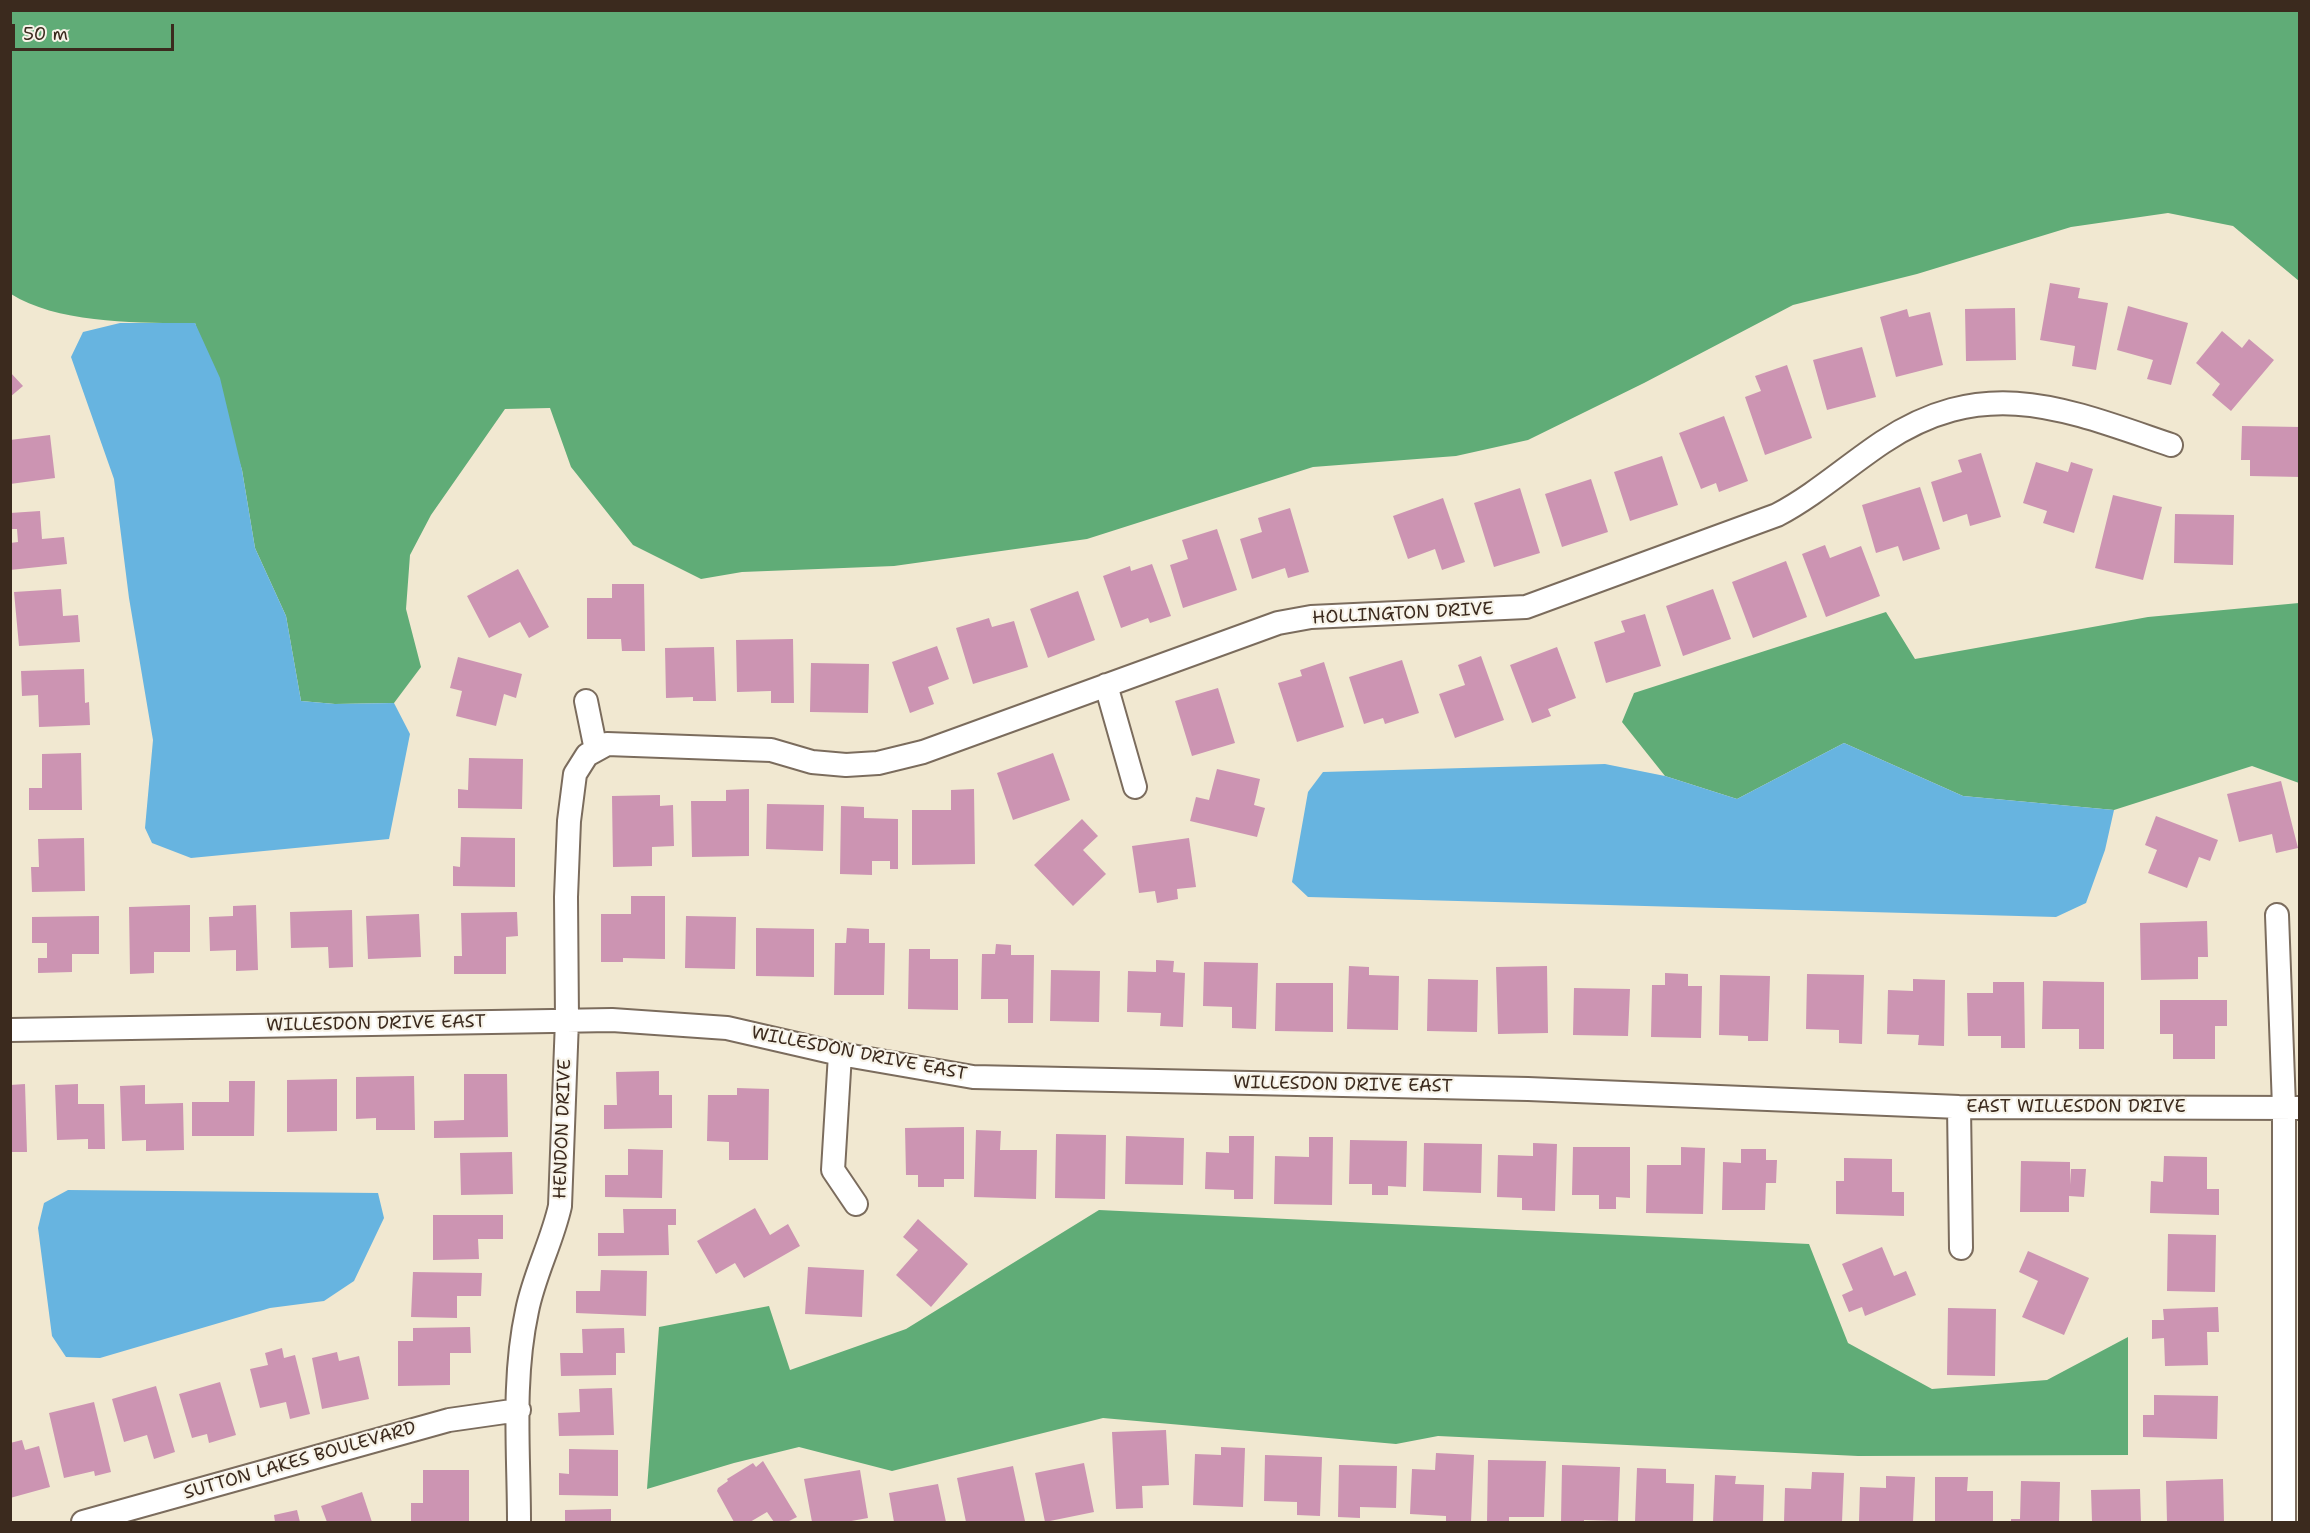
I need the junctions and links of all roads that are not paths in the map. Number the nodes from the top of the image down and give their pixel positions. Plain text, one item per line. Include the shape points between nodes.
1 (2171, 445) dead end
2 (1106, 685) junction
3 (586, 701) dead end
4 (602, 747) junction
5 (1135, 787) dead end
6 (2277, 915) dead end
7 (567, 1020) junction
8 (10, 1030) edge
9 (840, 1054) junction
10 (1852, 1103) joint
11 (1959, 1107) junction
12 (2292, 1108) edge
13 (856, 1204) dead end
14 (1961, 1248) dead end
15 (519, 1410) junction
16 (83, 1522) edge
17 (519, 1522) edge
18 (2284, 1522) edge

1 - 2 street, HOLLINGTON DRIVE via 2071,411 2039,405 1986,403 1945,411 1882,442 1778,515 1526,607 1311,617 1278,623
2 - 4 street, HOLLINGTON DRIVE via 923,752 878,763 812,762 771,750
2 - 5 street
3 - 4 street
4 - 7 street, HENDON DRIVE via 587,755 575,774 566,897
6 - 12 street
7 - 8 street, WILLESDON DRIVE EAST
7 - 9 street, WILLESDON DRIVE EAST via 697,1024
7 - 15 street, HENDON DRIVE via 560,1206 526,1313 518,1361
9 - 10 street, WILLESDON DRIVE EAST via 973,1077 1528,1089
9 - 13 street via 833,1170
10 - 11 street, EAST WILLESDON DRIVE
11 - 12 street, EAST WILLESDON DRIVE
11 - 14 street
12 - 18 street
15 - 16 street, SUTTON LAKES BOULEVARD via 449,1420
15 - 17 street, HENDON DRIVE

